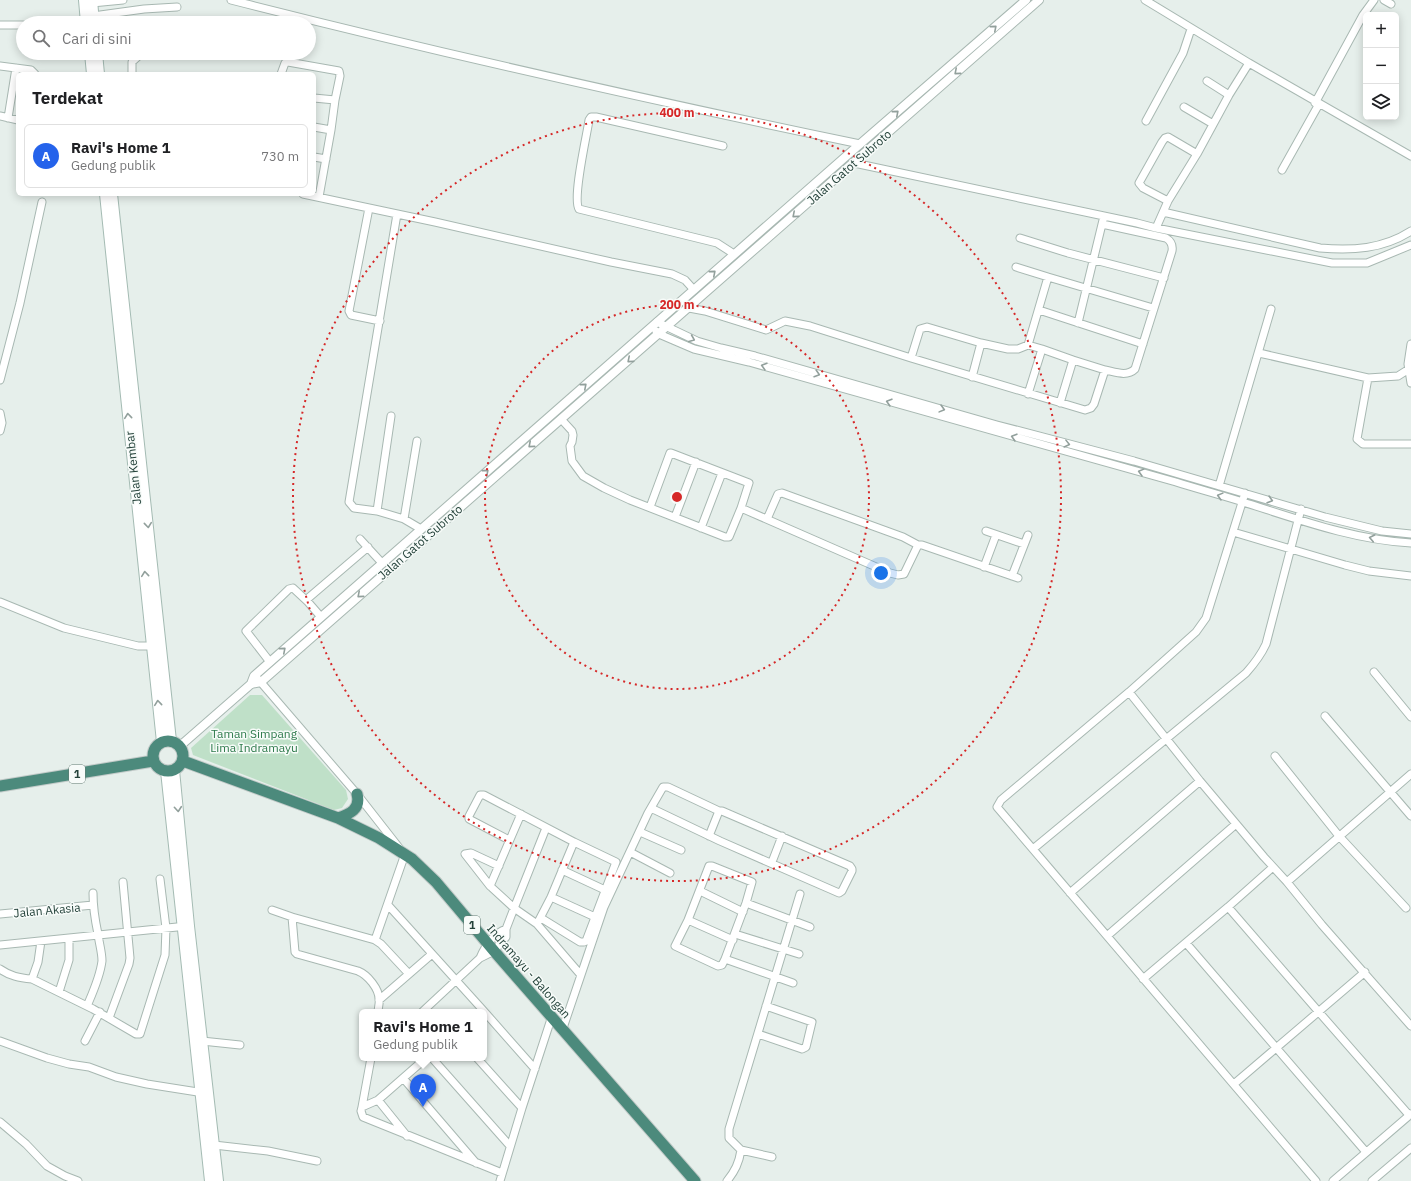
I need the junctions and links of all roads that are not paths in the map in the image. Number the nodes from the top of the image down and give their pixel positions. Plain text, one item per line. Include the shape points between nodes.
1 (123, 0) edge
2 (231, 0) edge
3 (1026, 0) edge
4 (1039, 0) edge
5 (1145, 0) edge
6 (1374, 0) edge
7 (1384, 0) edge
8 (1391, 4) dead end
9 (177, 7) dead end
10 (90, 11) edge
11 (295, 16) edge
12 (316, 21) edge
13 (0, 25) edge
14 (16, 25) edge
15 (1191, 29) junction
16 (91, 60) edge
17 (98, 60) edge
18 (134, 60) edge
19 (1249, 63) junction
20 (0, 66) edge
21 (16, 68) junction
22 (33, 72) edge
23 (92, 72) edge
24 (99, 72) edge
25 (132, 72) edge
26 (282, 72) edge
27 (1207, 81) dead end
28 (15, 92) edge
29 (1229, 95) junction
30 (316, 98) edge
31 (335, 100) junction
32 (1317, 103) junction
33 (1184, 107) dead end
34 (0, 116) edge
35 (8, 118) junction
36 (16, 120) edge
37 (1146, 121) dead end
38 (1213, 124) junction
39 (316, 127) edge
40 (330, 130) junction
41 (723, 146) dead end
42 (858, 146) junction
43 (1196, 154) junction
44 (1411, 156) edge
45 (316, 157) edge
46 (326, 159) junction
47 (855, 162) junction
48 (1282, 170) dead end
49 (104, 196) edge
50 (112, 196) edge
51 (314, 196) edge
52 (319, 197) junction
53 (1168, 201) junction
54 (42, 202) dead end
55 (369, 208) junction
56 (1163, 213) junction
57 (397, 214) junction
58 (1104, 216) junction
59 (1102, 224) junction
60 (1156, 227) junction
61 (1411, 231) edge
62 (1020, 238) dead end
63 (1411, 245) edge
64 (734, 254) junction
65 (1094, 260) junction
66 (1016, 267) dead end
67 (1048, 277) junction
68 (1164, 278) junction
69 (1087, 288) junction
70 (694, 290) junction
71 (689, 308) junction
72 (1153, 308) junction
73 (1271, 309) dead end
74 (1039, 310) junction
75 (380, 321) junction
76 (1078, 324) junction
77 (654, 325) junction
78 (667, 328) junction
79 (659, 334) junction
80 (981, 343) junction
81 (1143, 344) junction
82 (1411, 344) edge
83 (1028, 346) junction
84 (1042, 349) junction
85 (1259, 353) junction
86 (911, 358) junction
87 (1073, 360) junction
88 (1409, 369) junction
89 (1105, 370) junction
90 (972, 377) junction
91 (1368, 378) junction
92 (0, 380) edge
93 (1411, 383) edge
94 (1028, 394) junction
95 (1060, 403) junction
96 (0, 413) edge
97 (391, 416) dead end
98 (563, 420) junction
99 (0, 431) edge
100 (418, 441) dead end
101 (1411, 444) edge
102 (696, 462) junction
103 (722, 473) junction
104 (1179, 474) junction
105 (1176, 482) junction
106 (1219, 486) junction
107 (467, 489) junction
108 (1245, 493) junction
109 (473, 495) junction
110 (456, 498) junction
111 (1241, 501) junction
112 (462, 505) junction
113 (650, 507) junction
114 (742, 508) junction
115 (1301, 509) junction
116 (377, 511) junction
117 (675, 517) junction
118 (404, 519) junction
119 (768, 519) junction
120 (1298, 520) junction
121 (701, 528) junction
122 (421, 529) junction
123 (986, 531) dead end
124 (1233, 532) junction
125 (1411, 534) edge
126 (996, 535) junction
127 (1028, 535) dead end
128 (360, 539) dead end
129 (1411, 543) edge
130 (1024, 544) junction
131 (918, 545) junction
132 (368, 547) junction
133 (1289, 549) junction
134 (382, 564) junction
135 (984, 567) junction
136 (1411, 576) edge
137 (306, 600) junction
138 (0, 602) edge
139 (321, 617) junction
140 (307, 629) junction
141 (314, 636) junction
142 (154, 646) junction
143 (270, 662) junction
144 (1374, 672) dead end
145 (254, 676) junction
146 (261, 682) junction
147 (251, 684) junction
148 (1129, 692) junction
149 (1325, 716) dead end
150 (1411, 717) edge
151 (1166, 738) junction
152 (171, 743) junction
153 (1275, 756) dead end
154 (153, 761) junction
155 (183, 761) junction
156 (170, 771) junction
157 (1411, 774) edge
158 (1200, 781) junction
159 (0, 786) edge
160 (1390, 793) junction
161 (357, 794) junction
162 (651, 809) junction
163 (719, 811) junction
164 (521, 814) junction
165 (1411, 816) edge
166 (338, 818) junction
167 (1236, 824) junction
168 (546, 828) junction
169 (640, 832) junction
170 (709, 836) junction
171 (782, 836) junction
172 (1339, 836) junction
173 (509, 840) junction
174 (574, 842) junction
175 (1033, 849) junction
176 (680, 850) dead end
177 (630, 852) junction
178 (404, 853) junction
179 (772, 862) junction
180 (499, 866) junction
181 (1273, 867) junction
182 (562, 870) junction
183 (670, 873) dead end
184 (160, 879) dead end
185 (123, 882) dead end
186 (1287, 882) junction
187 (490, 886) junction
188 (605, 890) junction
189 (700, 891) junction
190 (1070, 892) junction
191 (93, 893) dead end
192 (800, 894) dead end
193 (551, 897) junction
194 (746, 903) junction
195 (93, 905) junction
196 (388, 905) junction
197 (1228, 906) junction
198 (514, 908) junction
199 (1406, 908) dead end
200 (272, 910) dead end
201 (743, 912) junction
202 (0, 914) edge
203 (292, 917) junction
204 (595, 917) junction
205 (688, 920) junction
206 (539, 921) junction
207 (792, 921) junction
208 (177, 927) junction
209 (810, 927) dead end
210 (128, 932) junction
211 (98, 936) junction
212 (1107, 936) junction
213 (734, 937) junction
214 (69, 939) junction
215 (375, 940) junction
216 (41, 941) junction
217 (1186, 943) junction
218 (0, 945) edge
219 (491, 947) junction
220 (783, 949) junction
221 (432, 954) junction
222 (799, 954) dead end
223 (725, 959) junction
224 (0, 969) edge
225 (1364, 972) junction
226 (409, 974) junction
227 (580, 974) junction
228 (774, 977) junction
229 (32, 979) junction
230 (1143, 979) junction
231 (456, 981) junction
232 (793, 983) dead end
233 (59, 992) junction
234 (380, 1000) junction
235 (87, 1006) junction
236 (766, 1006) junction
237 (378, 1009) edge
238 (425, 1009) edge
239 (479, 1009) edge
240 (1318, 1011) junction
241 (100, 1012) junction
242 (552, 1016) junction
243 (109, 1018) junction
244 (487, 1018) edge
245 (1411, 1026) edge
246 (562, 1028) junction
247 (758, 1034) junction
248 (0, 1040) edge
249 (85, 1041) dead end
250 (202, 1041) junction
251 (240, 1044) dead end
252 (1275, 1048) junction
253 (370, 1061) edge
254 (423, 1061) edge
255 (435, 1061) edge
256 (481, 1061) edge
257 (534, 1070) junction
258 (404, 1078) junction
259 (1234, 1084) junction
260 (204, 1093) junction
261 (378, 1100) junction
262 (362, 1107) junction
263 (522, 1108) junction
264 (1410, 1114) edge
265 (0, 1122) edge
266 (406, 1136) junction
267 (214, 1145) junction
268 (510, 1146) junction
269 (1411, 1148) edge
270 (741, 1150) junction
271 (1366, 1152) junction
272 (772, 1157) dead end
273 (317, 1161) dead end
274 (476, 1163) junction
275 (502, 1174) junction
276 (78, 1181) edge
277 (210, 1181) edge
278 (218, 1181) edge
279 (500, 1181) edge
280 (694, 1181) edge
281 (727, 1181) edge
282 (1316, 1181) edge
283 (1333, 1181) edge
284 (1372, 1181) edge

1 - 10 street
2 - 11 street
42 -> 3 street, Jalan Gatot Subroto
4 -> 47 street, Jalan Gatot Subroto
5 - 15 street
6 - 32 street via 1363,15
7 - 8 street
9 - 10 street
12 - 42 street
13 - 14 street
15 - 19 street
15 - 37 street via 1183,53
16 - 23 main road
17 - 24 main road
18 - 25 street
19 - 29 street
19 - 32 street
20 - 21 street
21 - 22 street
21 - 28 street
26 - 31 street via 283,65 288,62 339,71
27 - 29 street
28 - 35 street
29 - 38 street
30 - 31 street
31 - 40 street
32 - 44 street
32 - 48 street
33 - 38 street
34 - 35 street
35 - 36 street
38 - 43 street
39 - 40 street
40 - 46 street
41 - 64 street via 591,117 577,190 577,204 579,209 596,214 716,242
42 - 64 street, Jalan Gatot Subroto
43 - 53 street
43 - 53 street via 1168,137 1164,139 1139,183 1143,188
45 - 46 street
46 - 52 street
47 - 58 street
47 -> 71 street, Jalan Gatot Subroto
142 -> 49 main road, Jalan Kembar
50 -> 142 main road, Jalan Kembar
51 - 52 street
52 - 55 street
53 - 56 street
54 - 92 street
55 - 57 street
55 - 75 street via 349,311 351,315
56 - 60 street
56 - 61 street via 1313,246 1338,249 1379,246 1399,239
57 - 70 street via 672,274 685,280
57 - 75 street
58 - 59 street
58 - 60 street
59 - 65 street
59 - 68 street via 1169,240 1172,251
60 - 63 street via 1332,263 1367,263
62 - 65 street
70 -> 64 street, Jalan Gatot Subroto
65 - 68 street
65 - 69 street
66 - 67 street
67 - 69 street
67 - 74 street
68 - 72 street
69 - 72 street
69 - 76 street
70 - 77 street, Jalan Gatot Subroto
71 - 78 street, Jalan Gatot Subroto
71 - 86 street via 766,330 785,321 810,326
72 - 81 street
73 - 85 street
74 - 76 street
74 - 83 street
75 - 116 street via 349,502 354,508
76 - 81 street
77 - 78 street
77 - 79 street
107 -> 77 street, Jalan Gatot Subroto
78 - 79 street, Jalan Gatot Subroto
78 -> 104 street via 721,348
79 -> 98 street, Jalan Gatot Subroto
105 -> 79 street via 749,362 694,349
80 - 83 street via 1008,349
80 - 86 street via 924,327 920,329
80 - 90 street
81 - 89 street via 1131,373
82 - 88 street
83 - 84 street
84 - 87 street
84 - 94 street
85 - 91 street
85 - 106 street
86 - 90 street
87 - 89 street
87 - 95 street
88 - 91 street via 1398,376
88 - 93 street
89 - 95 street via 1091,408 1085,410
90 - 94 street
91 - 101 street via 1357,439 1363,444
94 - 95 street
96 - 99 street
97 - 116 street
98 -> 109 street, Jalan Gatot Subroto
98 - 113 street via 573,434 570,446 572,461 583,476 604,488
100 - 118 street
102 - 103 street
102 - 113 street via 670,453
102 - 117 street
103 - 114 street via 749,483
103 - 121 street
104 - 105 street
104 - 106 street
111 -> 105 street
106 - 108 street
107 - 109 street
107 - 110 street, Jalan Gatot Subroto
108 - 111 street
108 -> 115 street
109 - 112 street, Jalan Gatot Subroto
110 - 112 street
110 - 122 street, Jalan Gatot Subroto
111 - 120 street
111 - 124 street
112 -> 141 street, Jalan Gatot Subroto
113 - 117 street
114 - 119 street
114 - 121 street via 727,538
115 - 120 street
115 - 125 street via 1382,531
116 - 118 street
117 - 121 street
118 - 122 street
119 - 131 street via 778,494 782,493 903,537
119 - 131 street via 898,575 904,574 907,570
129 -> 120 street via 1373,539
120 - 133 street
122 - 134 street, Jalan Gatot Subroto
123 - 126 street
124 - 133 street
124 - 148 street via 1204,623
126 - 130 street
126 - 135 street
127 - 130 street
128 - 132 street
130 - 135 street via 1015,577
131 - 135 street
132 - 134 street
132 - 137 street
133 - 136 street via 1369,571
133 - 151 street via 1262,652 1246,673
134 - 139 street, Jalan Gatot Subroto
137 - 139 street
137 - 143 street via 293,588 289,589 246,631
138 - 142 street via 64,628 138,646
139 - 140 street, Jalan Gatot Subroto
140 - 141 street
143 -> 140 street, Jalan Gatot Subroto
141 - 146 street, Jalan Gatot Subroto
142 - 152 main road, Jalan Kembar
143 - 145 street, Jalan Gatot Subroto
144 - 150 street
145 - 146 street
145 - 147 street
146 - 147 street, Jalan Gatot Subroto
146 - 161 street
147 - 152 street, Jalan Gatot Subroto
148 - 151 street
148 - 175 street via 998,803 998,809
149 - 160 street
151 - 158 street
151 - 175 street
152 - 154 highway via 158,744
152 - 155 highway via 184,756
153 - 172 street
154 - 156 highway via 158,768
154 - 159 highway, 1
155 - 156 highway via 180,766
155 - 166 highway, Indramayu - Balongan / 1
156 - 208 main road
157 - 160 street
158 - 167 street
158 - 190 street
160 - 165 street
160 - 172 street
161 - 166 highway via 353,812
161 - 178 street
162 - 163 street via 666,786
162 - 169 street
162 - 170 street
163 - 170 street
163 - 171 street
164 - 168 street
164 - 173 street
164 - 173 street via 482,794 479,795 469,816 470,820
166 - 178 highway, Indramayu - Balongan / 1
167 - 181 street
167 - 212 street
168 - 174 street
168 - 198 street
169 - 176 street
169 - 177 street
170 - 179 street
171 - 179 street
171 - 179 street via 852,867 852,871 842,891 839,892
172 - 186 street
172 - 199 street
173 - 180 street
174 - 182 street
174 - 188 street via 616,861
175 - 190 street
177 - 183 street
177 - 227 street via 604,907
178 - 196 street
178 - 219 highway, Indramayu - Balongan / 1 via 436,882
180 - 187 street
180 - 187 street via 471,853 465,854
181 - 186 street
181 - 197 street
182 - 188 street
182 - 193 street
184 - 208 street
185 - 210 street
186 - 225 street
187 - 198 street
188 - 204 street
189 - 194 street via 709,866 712,866 752,882
189 - 201 street
189 - 205 street
190 - 212 street
191 - 195 street
192 - 207 street
193 - 204 street
193 - 206 street
194 - 201 street
194 - 207 street
195 - 202 street, Jalan Akasia
195 - 211 street
196 - 215 street
196 - 221 street
197 - 217 street
197 - 240 street
198 - 206 street
198 - 219 street via 506,929 506,937
200 - 203 street
201 - 213 street
203 - 215 street
203 - 234 street via 296,954 365,975 377,990
204 - 206 street via 584,942
205 - 213 street
205 - 223 street via 675,944 676,947 718,966 722,965
206 - 227 street
207 - 209 street
207 - 220 street
208 - 210 street
208 - 243 street via 167,941 166,955 141,1033 136,1034
208 - 250 main road
208 - 260 main road
210 - 211 street
210 - 243 street via 129,964
211 - 214 street
211 - 235 street via 102,960
212 - 230 street
213 - 220 street
213 - 223 street
214 - 216 street
214 - 233 street via 69,960
215 - 226 street
216 - 218 street
216 - 229 street
217 - 230 street
217 - 252 street
219 - 231 street
219 - 242 highway, Indramayu - Balongan / 1
220 - 222 street
220 - 228 street
221 - 226 street
221 - 231 street
223 - 228 street
224 - 229 street via 8,975
225 - 240 street
225 - 245 street
226 - 234 street
227 - 246 street
228 - 232 street
228 - 236 street
229 - 233 street
230 - 259 street
231 - 238 street
231 - 239 street
233 - 235 street
234 - 237 street
235 - 241 street
236 - 247 street
236 - 247 street via 812,1022 806,1047 802,1049
240 - 252 street
240 - 264 street
241 - 243 street
241 - 249 street
242 - 246 highway, Indramayu - Balongan / 1
242 - 257 street
244 - 257 street
246 - 280 highway, Indramayu - Balongan / 1
247 - 270 street via 728,1129 729,1138
248 - 260 street via 47,1058 89,1067 116,1077
250 - 251 street
250 - 260 main road
252 - 259 street
252 - 271 street
253 - 262 street
254 - 258 street
255 - 268 street
256 - 263 street
257 - 263 street
258 - 261 street
258 - 274 street
259 - 282 street
260 - 267 main road
260 - 277 main road
261 - 262 street
261 - 266 street
262 - 266 street via 361,1116
263 - 268 street
264 - 271 street
265 - 276 street via 47,1166
266 - 274 street
267 - 273 street via 268,1151
267 - 278 main road
268 - 275 street
269 - 284 street
270 - 272 street
270 - 281 street via 740,1160
271 - 283 street
274 - 275 street
275 - 279 street

